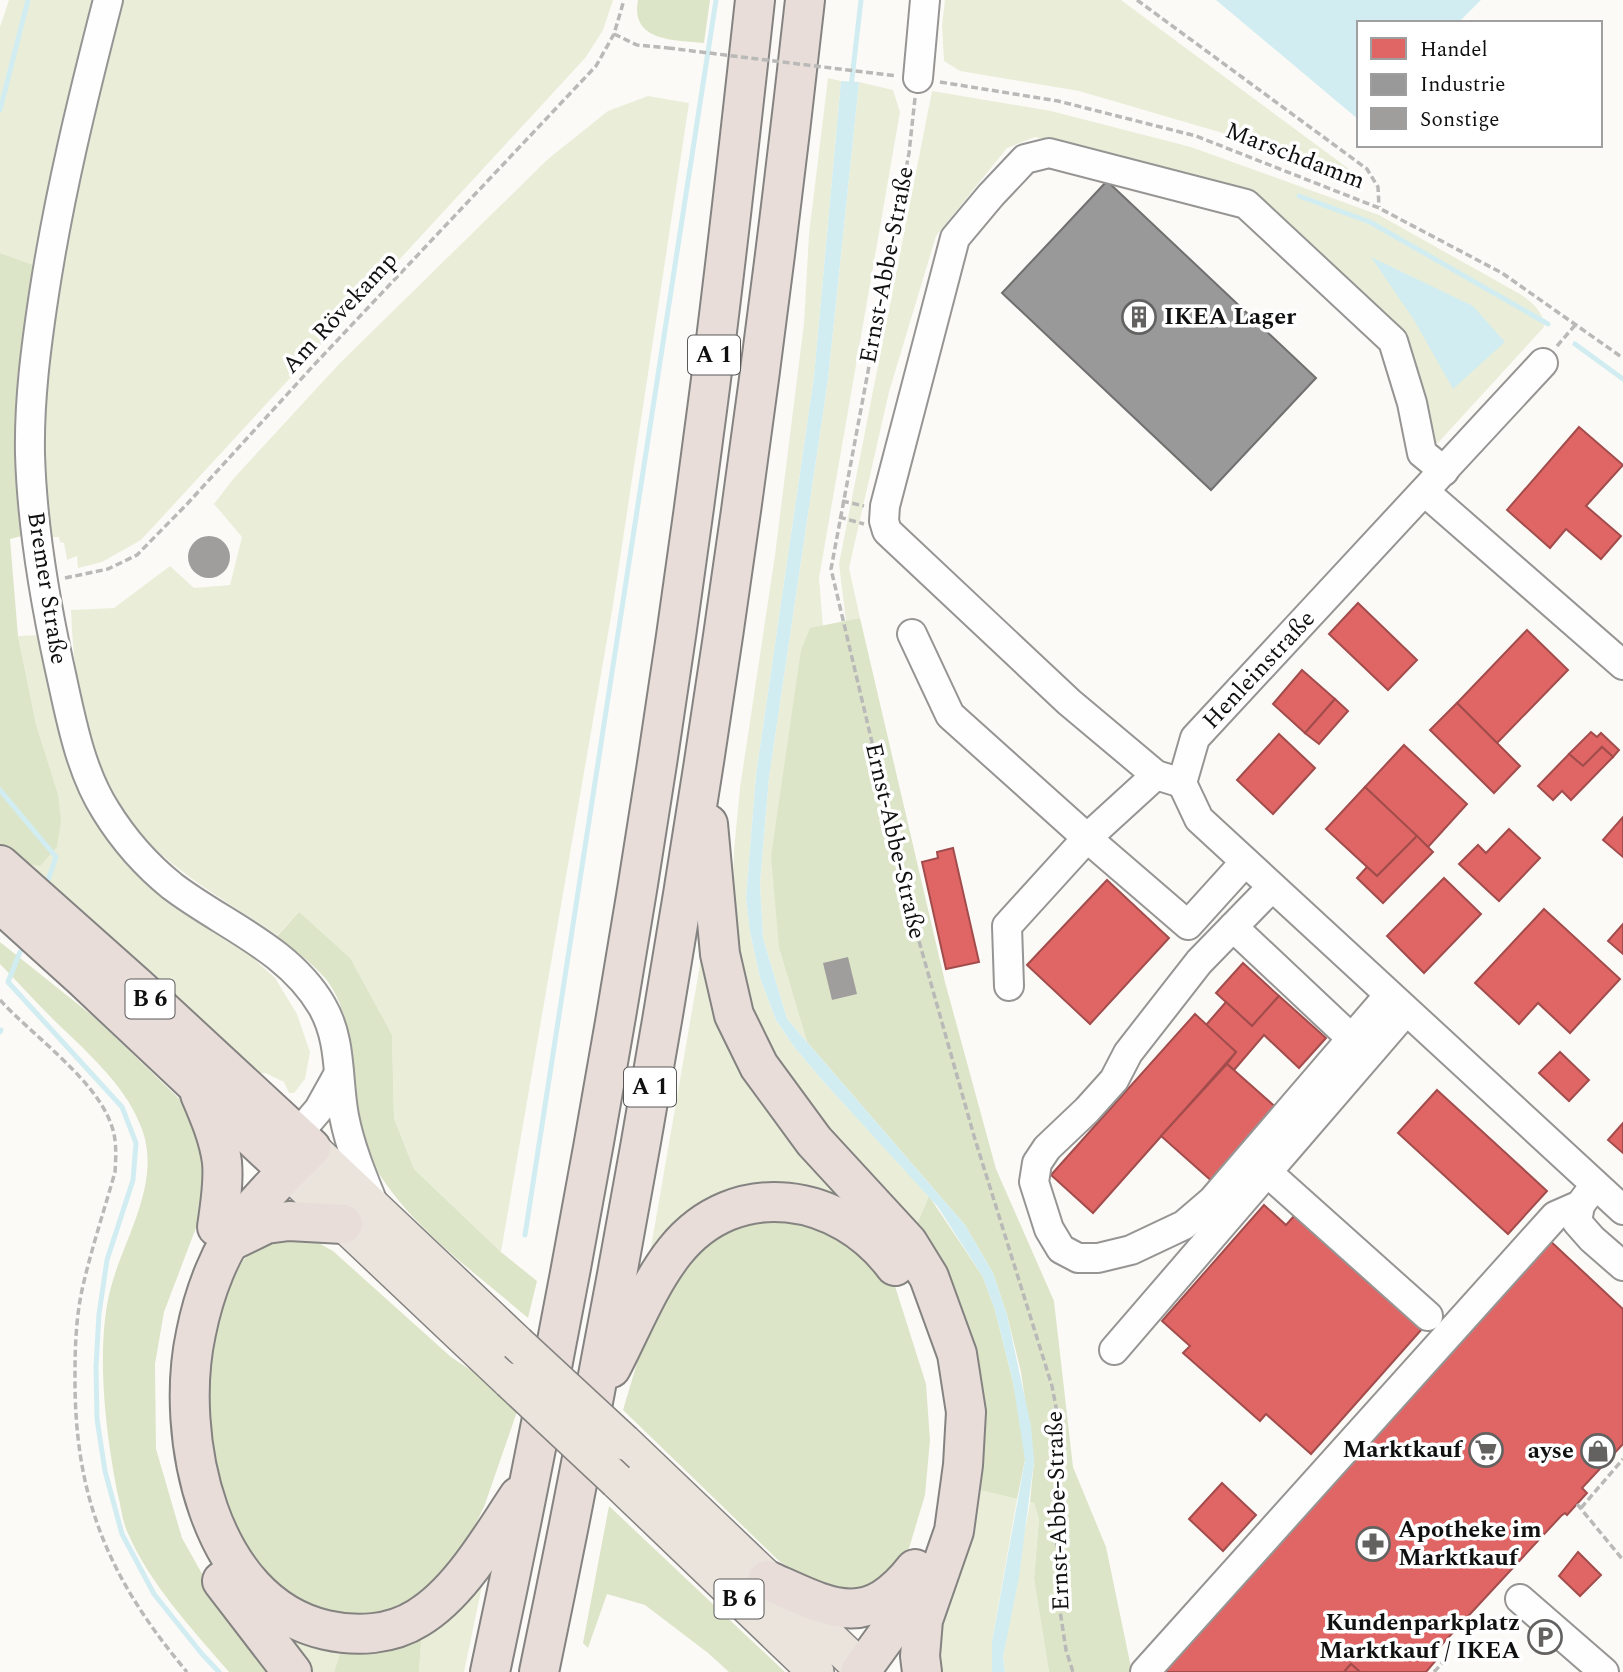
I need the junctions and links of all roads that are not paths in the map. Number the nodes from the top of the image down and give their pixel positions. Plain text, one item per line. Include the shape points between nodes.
1 (108, 0) edge
2 (755, 0) edge
3 (805, 0) edge
4 (925, 0) edge
5 (907, 77) road end
6 (1543, 363) road end
7 (1444, 471) junction
8 (1424, 492) junction
9 (912, 634) dead end
10 (1623, 665) edge
11 (702, 768) junction
12 (1169, 779) junction
13 (1087, 838) junction
14 (1245, 862) junction
15 (0, 865) edge
16 (1272, 887) junction
17 (0, 903) edge
18 (1233, 927) junction
19 (1009, 986) dead end
20 (1397, 1003) junction
21 (1351, 1038) junction
22 (196, 1083) junction
23 (340, 1084) junction
24 (293, 1153) junction
25 (1267, 1172) junction
26 (1587, 1195) junction
27 (1623, 1210) edge
28 (359, 1216) junction
29 (223, 1235) junction
30 (1623, 1266) edge
31 (1428, 1315) dead end
32 (1114, 1350) dead end
33 (593, 1405) junction
34 (531, 1477) junction
35 (931, 1536) junction
36 (767, 1580) junction
37 (1520, 1599) dead end
38 (923, 1620) junction
39 (867, 1671) edge
40 (292, 1672) edge
41 (490, 1672) edge
42 (538, 1672) edge
43 (816, 1672) edge
44 (922, 1672) edge
45 (1144, 1672) edge
46 (1604, 1672) edge

1 - 23 street, Bremer Straße via 56,226 34,378 32,482 56,650 82,758 103,807 150,867 300,976 332,1024
2 - 34 highway, A 1 via 705,428 626,959
3 - 11 highway, A 1 via 749,462
4 - 5 street
6 - 7 street, Henleinstraße
7 - 8 street, Henleinstraße
7 - 12 street via 1422,453 1393,341 1246,204 1049,153 1025,159 991,195 955,238 889,493 884,521 887,531 1069,702 1123,748
8 - 10 street
8 - 12 street, Henleinstraße via 1195,738
9 - 13 street via 950,715
11 - 33 highway, A 1
11 - 38 highway via 720,954 734,1015 759,1066 814,1141 908,1243 929,1277 957,1354 966,1412 963,1465 954,1531
12 - 13 street
12 - 14 street via 1199,819
13 - 14 street via 1188,925
13 - 19 street via 1007,926
14 - 16 street
15 - 24 highway, B 6 via 137,987
16 - 18 street
16 - 20 street
17 - 22 highway, B 6
18 - 21 street
18 - 21 street via 1199,962 1128,1053 1114,1080 1037,1163 1034,1182 1038,1200 1062,1249 1078,1258 1098,1258 1131,1250 1184,1225 1212,1201
20 - 21 street
20 - 25 street
20 - 26 street
22 - 24 highway, B 6
22 - 29 highway via 222,1161
23 - 24 street via 332,1120
23 - 28 street, Bremer Straße via 356,1158
24 - 28 main road, B 6
24 - 29 highway via 244,1219
25 - 31 street
25 - 32 street
26 - 27 street
26 - 30 street via 1577,1222
26 - 45 street via 1555,1216
28 - 29 highway via 265,1224
28 - 36 main road, B 6, bridge via 517,1343
28 - 43 main road, B 6, bridge via 510,1381
29 - 34 highway via 196,1332 190,1418 209,1514 252,1585 283,1612 314,1627 349,1635 387,1631 420,1617 462,1577
29 - 40 highway via 195,1273 180,1320 170,1413 174,1466 186,1514 206,1560
33 - 35 highway via 660,1271 702,1224 750,1204 783,1202 823,1210 860,1228 885,1252 914,1295 926,1325 941,1375 945,1435
33 - 42 highway, A 1
34 - 41 highway, A 1
35 - 36 highway via 905,1582 874,1605 832,1608
35 - 39 highway via 913,1598
36 - 39 main road, B 6
37 - 46 street
38 - 39 highway
38 - 44 highway

